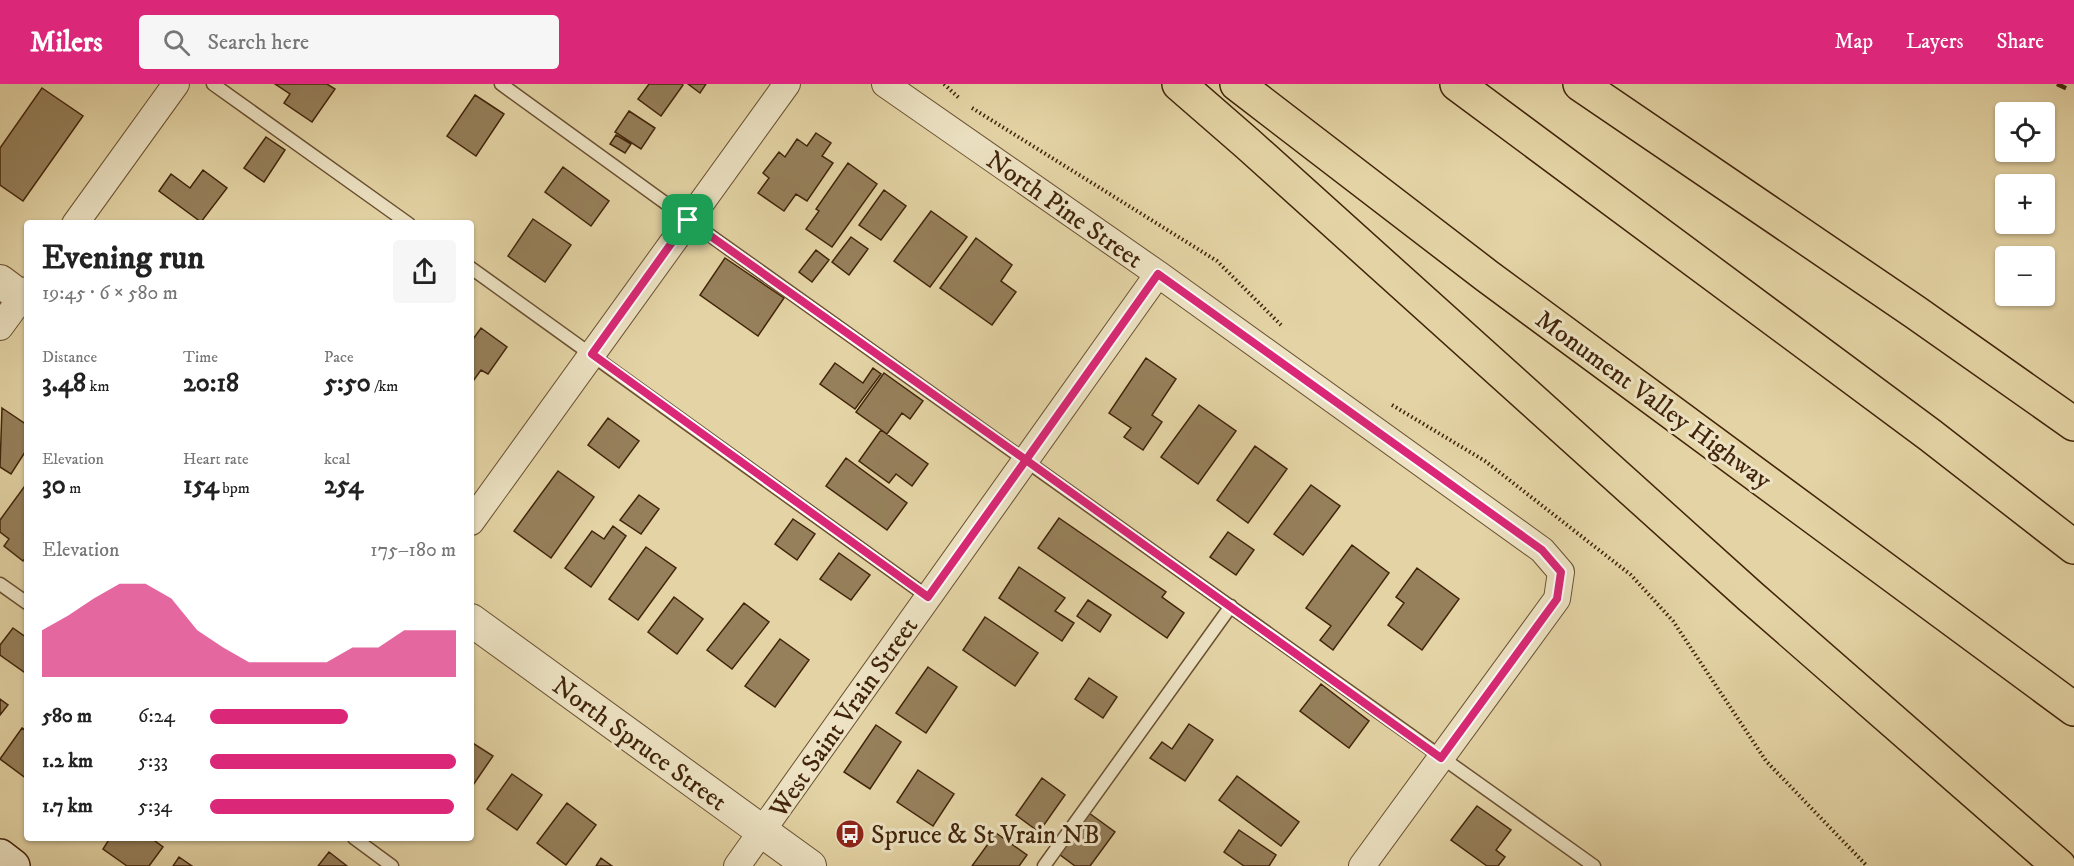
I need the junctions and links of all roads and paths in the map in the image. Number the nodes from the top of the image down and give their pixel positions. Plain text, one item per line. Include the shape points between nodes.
1 (176, 84) edge
2 (213, 84) edge
3 (501, 84) edge
4 (787, 84) edge
5 (885, 84) edge
6 (1179, 84) edge
7 (1237, 84) edge
8 (1457, 84) edge
9 (1580, 84) edge
10 (78, 220) edge
11 (402, 220) edge
12 (688, 220) junction
13 (474, 270) edge
14 (1158, 274) junction
15 (19, 292) edge
16 (0, 327) edge
17 (592, 354) junction
18 (2074, 424) edge
19 (1026, 460) junction
20 (474, 518) edge
21 (2074, 547) edge
22 (0, 584) edge
23 (928, 597) junction
24 (24, 601) edge
25 (1231, 606) junction
26 (474, 622) edge
27 (2074, 709) edge
28 (1441, 758) junction
29 (761, 831) junction
30 (358, 841) edge
31 (0, 856) edge
32 (13, 866) edge
33 (392, 866) edge
34 (737, 866) edge
35 (810, 866) edge
36 (1044, 866) edge
37 (1362, 866) edge
38 (1594, 866) edge
39 (2059, 866) edge

1 - 10 street
2 - 11 lane
3 - 12 lane
4 - 12 street
5 - 14 street, North Pine Street
6 - 39 highway via 1749,596
7 - 27 highway, Monument Valley Highway via 1487,276
8 - 21 highway via 1930,435
9 - 18 highway
12 - 17 street
12 - 19 lane
13 - 17 lane
14 - 19 street, West Saint Vrain Street
14 - 28 street, North Pine Street via 1542,550 1561,572 1557,599
15 - 16 street
17 - 20 street
17 - 23 lane
19 - 23 street, West Saint Vrain Street
19 - 25 lane
22 - 24 lane
23 - 29 street, West Saint Vrain Street
25 - 28 lane
25 - 36 lane
26 - 29 street, North Spruce Street
28 - 37 street
28 - 38 lane
29 - 34 street, West Saint Vrain Street
29 - 35 street, North Spruce Street
30 - 33 lane
31 - 32 main road

